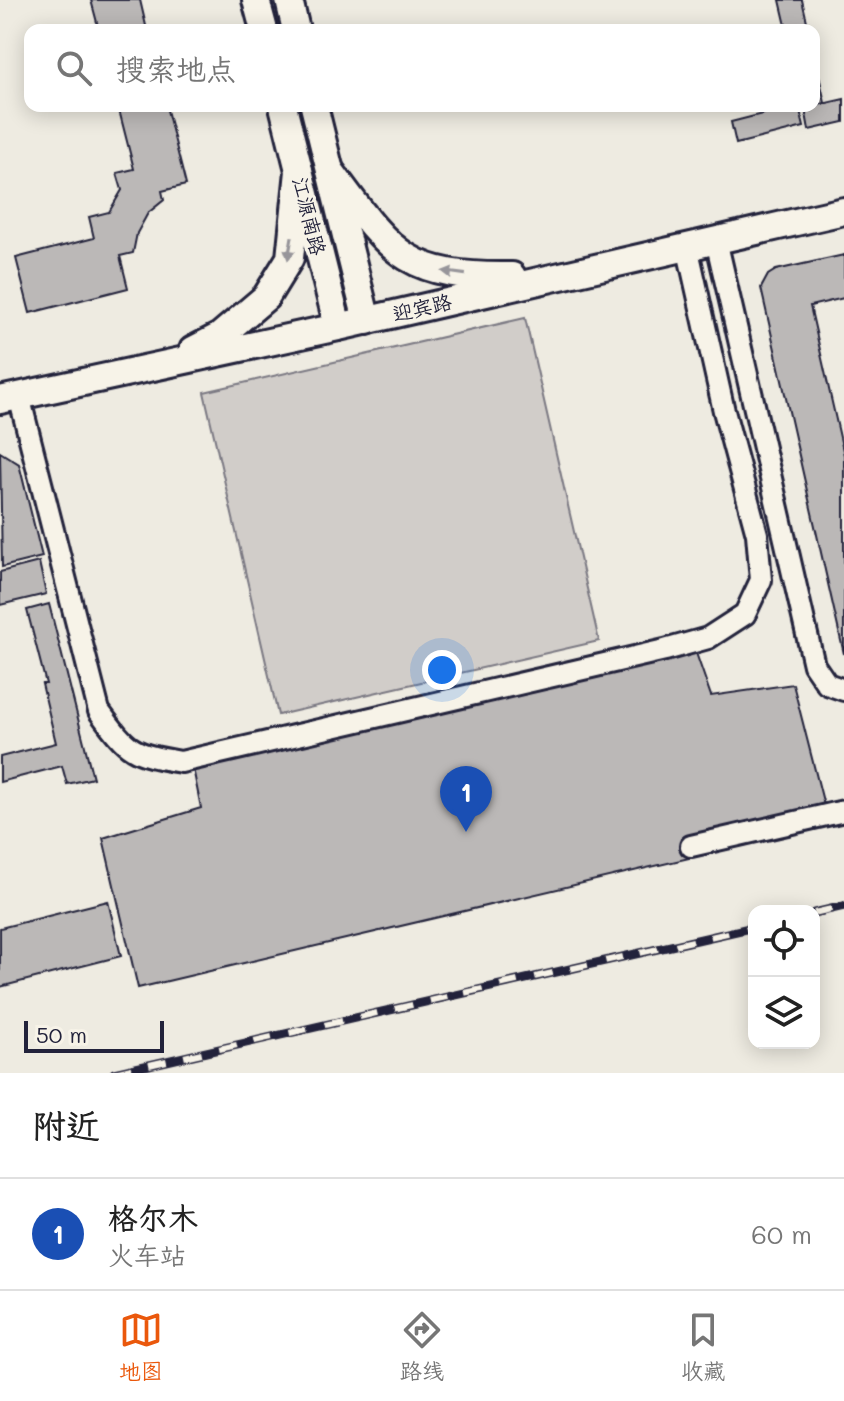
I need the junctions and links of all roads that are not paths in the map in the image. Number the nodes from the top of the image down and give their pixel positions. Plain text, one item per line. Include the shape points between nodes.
1 (256, 0) edge
2 (289, 0) edge
3 (262, 24) edge
4 (295, 24) edge
5 (284, 112) edge
6 (316, 112) edge
7 (330, 170) junction
8 (299, 171) junction
9 (844, 211) edge
10 (716, 240) junction
11 (687, 246) junction
12 (560, 275) junction
13 (367, 321) junction
14 (338, 327) junction
15 (167, 364) junction
16 (9, 398) edge
17 (844, 690) edge
18 (844, 811) edge
19 (691, 846) dead end

1 - 3 main road
2 - 4 main road
5 - 8 main road, 江源南路
6 - 7 main road, 江源南路
12 -> 7 main road via 451,274 415,264 391,248
7 - 13 main road, 江源南路
8 - 14 main road, 江源南路
8 -> 15 main road via 290,258 266,297 220,336
9 - 10 main road, 迎宾路
10 - 11 main road, 迎宾路
10 - 17 street via 814,665 827,684
11 - 12 main road, 迎宾路
11 - 16 street via 757,534 761,580 745,614 708,638 665,650 181,762 141,755 120,739 99,711 59,556
12 - 13 main road, 迎宾路
13 - 14 main road, 迎宾路
14 - 15 main road, 迎宾路
15 - 16 main road, 迎宾路
18 - 19 street

